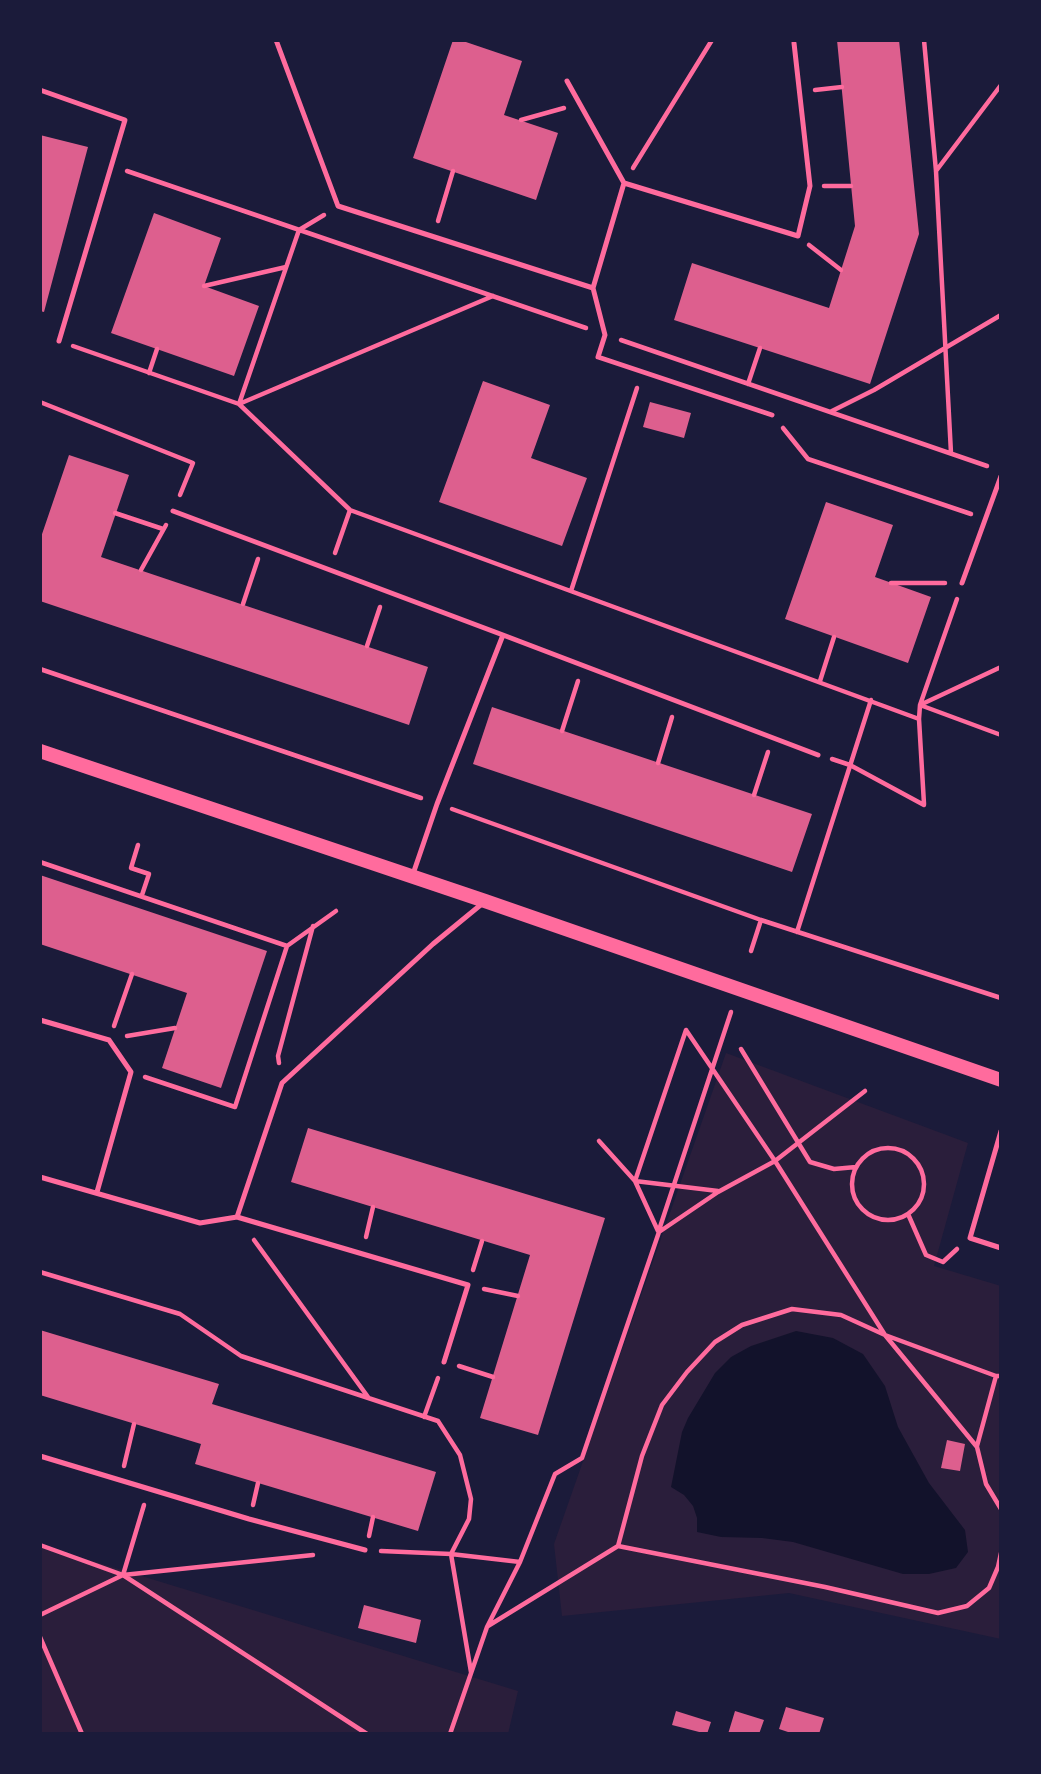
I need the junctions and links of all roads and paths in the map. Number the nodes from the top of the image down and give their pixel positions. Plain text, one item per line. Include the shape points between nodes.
1 (276, 40) edge
2 (712, 40) edge
3 (924, 40) edge
4 (794, 43) dead end
5 (566, 81) dead end
6 (1001, 85) edge
7 (842, 88) dead end
8 (40, 90) edge
9 (799, 92) junction
10 (579, 103) junction
11 (521, 120) dead end
12 (111, 166) junction
13 (453, 171) dead end
14 (936, 171) junction
15 (624, 183) junction
16 (810, 186) junction
17 (851, 186) dead end
18 (338, 206) junction
19 (299, 230) junction
20 (433, 236) junction
21 (798, 236) junction
22 (287, 266) junction
23 (841, 270) dead end
24 (204, 286) dead end
25 (593, 288) junction
26 (493, 296) junction
27 (1001, 315) edge
28 (605, 335) junction
29 (59, 341) joint
30 (945, 346) junction
31 (760, 348) dead end
32 (157, 349) dead end
33 (642, 372) junction
34 (149, 373) junction
35 (748, 384) junction
36 (40, 402) edge
37 (239, 404) junction
38 (830, 412) junction
39 (772, 415) joint
40 (950, 453) junction
41 (988, 466) dead end
42 (1001, 476) edge
43 (999, 487) edge
44 (350, 510) junction
45 (173, 511) junction
46 (116, 513) dead end
47 (985, 519) junction
48 (163, 529) junction
49 (262, 545) junction
50 (141, 570) dead end
51 (328, 570) junction
52 (891, 583) dead end
53 (962, 583) junction
54 (386, 591) junction
55 (571, 591) junction
56 (243, 604) dead end
57 (503, 635) junction
58 (834, 637) dead end
59 (367, 646) dead end
60 (583, 665) junction
61 (1001, 667) edge
62 (40, 669) edge
63 (820, 681) junction
64 (871, 700) junction
65 (677, 701) junction
66 (920, 705) junction
67 (919, 719) junction
68 (562, 731) dead end
69 (1001, 735) edge
70 (773, 737) junction
71 (40, 751) edge
72 (818, 755) dead end
73 (658, 762) dead end
74 (850, 765) junction
75 (754, 795) dead end
76 (437, 804) junction
77 (138, 845) dead end
78 (40, 862) edge
79 (412, 877) junction
80 (142, 896) junction
81 (485, 901) junction
82 (336, 911) dead end
83 (761, 920) junction
84 (313, 925) junction
85 (797, 932) junction
86 (287, 946) junction
87 (751, 951) dead end
88 (132, 974) dead end
89 (1001, 998) edge
90 (731, 1012) dead end
91 (40, 1020) edge
92 (175, 1028) dead end
93 (109, 1040) junction
94 (741, 1049) dead end
95 (712, 1069) junction
96 (131, 1072) junction
97 (1001, 1080) edge
98 (282, 1083) junction
99 (865, 1091) dead end
100 (1001, 1131) edge
101 (598, 1141) dead end
102 (797, 1143) junction
103 (775, 1161) junction
104 (856, 1167) junction
105 (40, 1177) edge
106 (635, 1181) junction
107 (674, 1186) junction
108 (97, 1192) junction
109 (719, 1192) junction
110 (373, 1207) dead end
111 (908, 1214) junction
112 (237, 1217) junction
113 (659, 1232) junction
114 (970, 1238) junction
115 (482, 1241) dead end
116 (1001, 1248) edge
117 (362, 1253) junction
118 (40, 1272) edge
119 (468, 1285) junction
120 (518, 1296) dead end
121 (885, 1335) junction
122 (444, 1362) junction
123 (998, 1376) edge
124 (493, 1377) dead end
125 (368, 1398) junction
126 (424, 1417) junction
127 (134, 1424) dead end
128 (977, 1447) junction
129 (40, 1456) edge
130 (121, 1480) junction
131 (149, 1488) junction
132 (1001, 1508) edge
133 (40, 1545) edge
134 (618, 1546) junction
135 (365, 1550) dead end
136 (1001, 1553) edge
137 (123, 1575) junction
138 (40, 1615) edge
139 (487, 1627) junction
140 (40, 1637) edge
141 (471, 1673) junction
142 (82, 1734) edge
143 (367, 1734) edge
144 (450, 1734) edge

1 - 18 lane
2 - 15 path
3 - 14 path
4 - 9 lane
5 - 10 lane
6 - 14 path
7 - 9 path
8 - 12 lane via 125,120
9 - 16 lane
10 - 11 path
10 - 15 lane
12 - 19 path
12 - 29 lane
13 - 20 path
14 - 30 path
15 - 21 lane
15 - 25 lane
16 - 17 path
16 - 21 lane
18 - 19 path
18 - 20 lane
19 - 22 path
19 - 26 path
20 - 25 lane
21 - 23 path
22 - 24 path
22 - 37 path
25 - 28 lane
26 - 28 path
26 - 37 path
27 - 30 path
28 - 33 lane via 598,357
28 - 35 path
29 - 34 path
30 - 38 path
30 - 40 path
31 - 35 path
32 - 34 path
33 - 39 lane
33 - 55 path
34 - 37 path
35 - 38 path
36 - 45 path via 193,463
37 - 44 path
38 - 40 path
39 - 47 path via 808,459
40 - 41 path
42 - 43 lane
43 - 47 lane
44 - 51 path
44 - 55 path
45 - 48 path
45 - 49 lane
46 - 48 path
47 - 53 lane
48 - 50 path
49 - 51 lane
49 - 56 path
51 - 54 lane
52 - 53 path
53 - 66 path
54 - 57 lane
54 - 59 path
55 - 63 path
57 - 60 lane
57 - 76 lane
58 - 63 path
60 - 65 lane
60 - 68 path
61 - 66 path
62 - 76 path
63 - 64 path
64 - 67 path
64 - 74 path
65 - 70 lane
65 - 73 path
66 - 67 path
66 - 69 path
67 - 74 path via 924,805
70 - 72 lane
70 - 75 path
71 - 79 main road
74 - 85 path
76 - 79 lane
76 - 83 path
77 - 80 path via 131,868 149,874
78 - 80 path
79 - 81 main road
80 - 86 path
81 - 97 main road
81 - 98 lane
82 - 84 path
83 - 85 path
83 - 87 path
84 - 86 path
84 - 98 path via 278,1056
85 - 89 path
86 - 96 path via 235,1107
88 - 93 path
90 - 95 path
91 - 93 lane
92 - 93 path
93 - 96 lane
94 - 102 path
95 - 103 path
95 - 106 path via 686,1030
95 - 107 path
96 - 108 lane
98 - 112 lane
99 - 102 path
100 - 114 lane
101 - 106 path
102 - 103 path
102 - 104 path via 810,1162 834,1169
103 - 109 path
103 - 121 path
104 - 111 path via 852,1190 864,1210 885,1219
104 - 111 path via 873,1151 885,1148 908,1153 922,1172 924,1184
105 - 108 lane
106 - 107 path
106 - 113 path
107 - 109 path
107 - 113 path
108 - 112 lane via 200,1223
109 - 113 path
110 - 117 path
111 - 114 path via 926,1255 943,1262
112 - 117 lane
112 - 125 path
113 - 139 path via 582,1458 555,1474 520,1562
114 - 116 lane
115 - 119 path
117 - 119 lane
118 - 125 path via 180,1314 241,1356
119 - 120 path
119 - 122 lane
121 - 123 path
121 - 128 path
121 - 134 path via 841,1315 792,1309 743,1325 715,1342 662,1405 642,1456
122 - 124 path
122 - 126 path
123 - 128 path
125 - 126 path
126 - 141 path via 438,1421 460,1455 471,1499 469,1519 451,1554
127 - 130 path
128 - 132 path via 986,1483
129 - 130 lane
130 - 131 lane
131 - 135 lane
131 - 137 path
133 - 137 path
134 - 136 path via 939,1613 967,1606 989,1588
134 - 139 path
137 - 138 path
137 - 143 path
139 - 141 path
140 - 142 path
141 - 144 path

